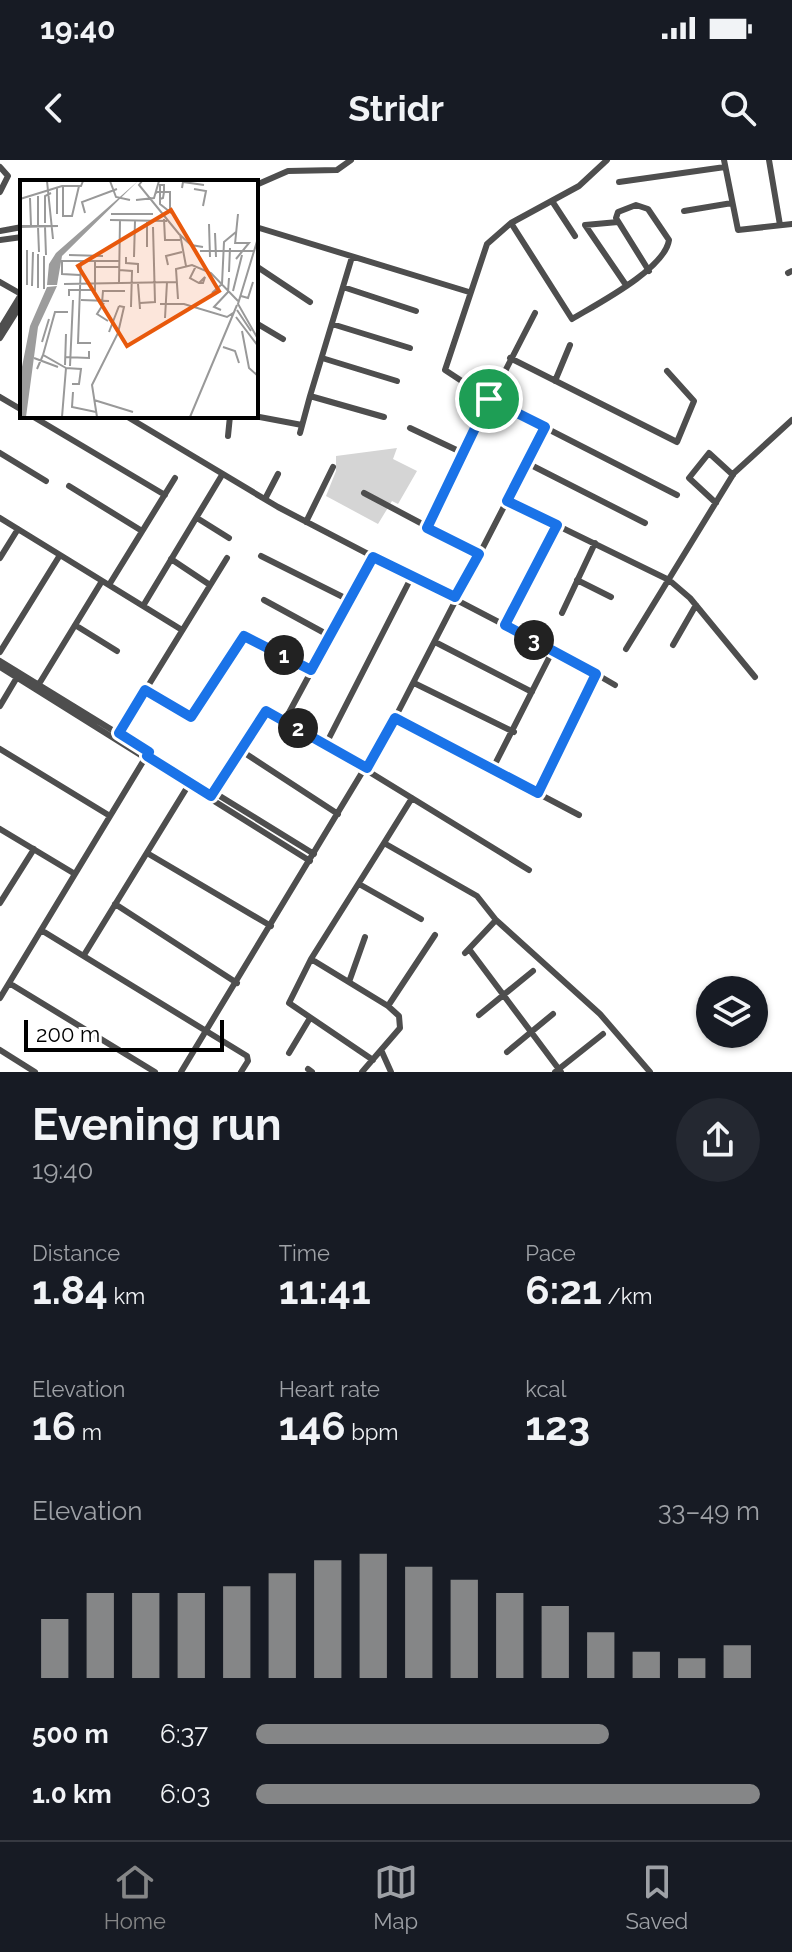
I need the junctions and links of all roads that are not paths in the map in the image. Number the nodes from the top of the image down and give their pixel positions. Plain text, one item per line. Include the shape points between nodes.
1 (351, 160) edge
2 (607, 160) edge
3 (769, 160) edge
4 (724, 164) edge
5 (0, 167) edge
6 (619, 182) dead end
7 (258, 184) edge
8 (0, 192) edge
9 (552, 201) junction
10 (732, 203) junction
11 (684, 211) dead end
12 (618, 222) junction
13 (511, 223) junction
14 (792, 224) edge
15 (780, 225) junction
16 (20, 227) edge
17 (258, 229) edge
18 (0, 231) edge
19 (575, 236) dead end
20 (0, 240) edge
21 (20, 240) edge
22 (352, 257) junction
23 (258, 267) edge
24 (649, 271) junction
25 (0, 282) edge
26 (626, 285) junction
27 (343, 287) junction
28 (469, 292) junction
29 (20, 293) edge
30 (20, 297) edge
31 (310, 302) dead end
32 (20, 306) edge
33 (416, 311) dead end
34 (535, 313) dead end
35 (258, 324) edge
36 (332, 324) junction
37 (0, 329) edge
38 (0, 338) edge
39 (283, 339) dead end
40 (570, 345) dead end
41 (410, 348) dead end
42 (322, 358) junction
43 (510, 358) junction
44 (667, 371) dead end
45 (397, 381) dead end
46 (555, 381) junction
47 (310, 396) junction
48 (0, 397) edge
49 (489, 399) junction
50 (19, 408) edge
51 (258, 417) edge
52 (384, 417) dead end
53 (35, 418) edge
54 (129, 418) edge
55 (230, 418) edge
56 (792, 420) edge
57 (545, 427) junction
58 (410, 428) dead end
59 (228, 436) dead end
60 (0, 453) edge
61 (463, 453) junction
62 (527, 463) junction
63 (333, 467) dead end
64 (278, 474) dead end
65 (222, 475) junction
66 (175, 478) dead end
67 (728, 479) junction
68 (46, 481) dead end
69 (69, 486) dead end
70 (364, 493) dead end
71 (165, 495) junction
72 (677, 495) dead end
73 (265, 499) junction
74 (507, 501) junction
75 (716, 503) junction
76 (0, 518) edge
77 (197, 518) junction
78 (306, 522) junction
79 (645, 523) dead end
80 (557, 525) junction
81 (427, 528) junction
82 (18, 529) junction
83 (142, 531) junction
84 (229, 538) dead end
85 (595, 543) junction
86 (479, 554) junction
87 (60, 555) junction
88 (261, 556) dead end
89 (373, 557) junction
90 (0, 558) edge
91 (227, 558) dead end
92 (171, 559) junction
93 (412, 576) junction
94 (577, 580) junction
95 (669, 580) junction
96 (102, 581) junction
97 (109, 585) junction
98 (210, 585) junction
99 (455, 597) junction
100 (611, 597) dead end
101 (264, 600) dead end
102 (349, 600) junction
103 (696, 605) junction
104 (143, 606) junction
105 (562, 613) dead end
106 (75, 625) junction
107 (505, 625) junction
108 (182, 630) junction
109 (330, 636) junction
110 (435, 642) junction
111 (673, 645) dead end
112 (626, 649) dead end
113 (553, 650) junction
114 (117, 651) dead end
115 (0, 652) edge
116 (0, 661) edge
117 (0, 667) edge
118 (311, 670) junction
119 (596, 674) junction
120 (18, 675) junction
121 (755, 677) dead end
122 (414, 683) junction
123 (39, 684) junction
124 (615, 685) dead end
125 (145, 690) junction
126 (532, 692) junction
127 (0, 706) edge
128 (395, 718) junction
129 (285, 720) junction
130 (514, 732) junction
131 (119, 733) junction
132 (326, 744) junction
133 (0, 749) edge
134 (240, 750) junction
135 (148, 754) junction
136 (367, 768) junction
137 (492, 770) junction
138 (191, 781) junction
139 (538, 793) junction
140 (212, 794) junction
141 (412, 798) junction
142 (338, 814) junction
143 (579, 815) dead end
144 (110, 816) junction
145 (0, 829) edge
146 (384, 843) junction
147 (34, 849) junction
148 (147, 853) junction
149 (312, 857) junction
150 (529, 870) dead end
151 (75, 874) junction
152 (359, 884) junction
153 (1, 898) edge
154 (115, 904) junction
155 (421, 919) dead end
156 (496, 920) junction
157 (271, 926) junction
158 (41, 930) junction
159 (435, 935) dead end
160 (365, 937) dead end
161 (84, 955) junction
162 (311, 959) junction
163 (533, 971) dead end
164 (349, 982) junction
165 (9, 983) junction
166 (237, 983) junction
167 (503, 996) junction
168 (0, 998) edge
169 (388, 1006) junction
170 (553, 1014) dead end
171 (479, 1015) dead end
172 (310, 1018) junction
173 (531, 1032) junction
174 (206, 1033) junction
175 (603, 1034) dead end
176 (0, 1050) edge
177 (382, 1052) junction
178 (507, 1052) dead end
179 (289, 1053) dead end
180 (373, 1060) junction
181 (559, 1071) edge
182 (35, 1072) edge
183 (155, 1072) edge
184 (181, 1072) edge
185 (241, 1072) edge
186 (362, 1072) edge
187 (391, 1072) edge
188 (650, 1072) edge

1 - 7 street via 337,170 288,171
2 - 9 street via 589,180
3 - 15 street
4 - 6 street
4 - 10 street
5 - 8 street via 8,176
9 - 13 street
9 - 19 street
10 - 11 street
10 - 15 street via 738,230
12 - 24 street
12 - 24 street via 618,212 644,206 669,240
12 - 26 street via 585,225
13 - 26 street via 572,319
13 - 28 street via 487,244
14 - 15 street
16 - 18 street
17 - 22 street
20 - 21 street
22 - 27 street
22 - 28 street
23 - 31 street
24 - 26 street
25 - 29 street
27 - 33 street
27 - 36 street
28 - 49 street via 445,370
30 - 37 street
32 - 38 street
34 - 43 street
35 - 39 street
36 - 41 street
36 - 42 street
40 - 46 street
42 - 45 street
42 - 47 street
43 - 46 street
43 - 49 street
44 - 46 street via 694,401 677,442
47 - 51 street via 301,429
47 - 52 street
48 - 50 street
49 - 57 street
49 - 61 street
53 - 71 street
54 - 65 street
55 - 59 street
56 - 67 street
57 - 62 street
57 - 72 street
58 - 61 street
60 - 68 street
61 - 81 street
62 - 74 street
62 - 79 street
63 - 78 street
64 - 73 street
65 - 73 street
65 - 77 street
66 - 71 street
67 - 75 street
67 - 75 street via 709,453 689,478
69 - 83 street
70 - 81 street
71 - 83 street
73 - 78 street
74 - 80 street
74 - 86 street
75 - 95 street
76 - 82 street
77 - 84 street
77 - 92 street
78 - 89 street
80 - 85 street
80 - 107 street
81 - 86 street
82 - 87 street
82 - 90 street
83 - 97 street
85 - 94 street
85 - 95 street
86 - 99 street
87 - 96 street
87 - 115 street
88 - 102 street
89 - 93 street
89 - 102 street
91 - 98 street
92 - 98 street
92 - 104 street
93 - 99 street
93 - 132 street
94 - 100 street
94 - 105 street
95 - 103 street
95 - 112 street
96 - 97 street
96 - 106 street
97 - 104 street
98 - 108 street
99 - 107 street
99 - 110 street
101 - 109 street
102 - 109 street
103 - 111 street
103 - 121 street
104 - 108 street
106 - 114 street
106 - 123 street
107 - 113 street
108 - 125 street
109 - 118 street
110 - 122 street
110 - 126 street
113 - 119 street
113 - 126 street
116 - 120 street
117 - 120 street
118 - 125 street via 244,636 191,717
118 - 129 street
119 - 124 street
119 - 139 street
120 - 123 street
120 - 127 street
120 - 135 street
122 - 128 street
122 - 130 street
123 - 131 street
125 - 131 street
126 - 130 street
128 - 136 street
128 - 137 street
129 - 132 street
129 - 134 street via 266,711
130 - 137 street
131 - 135 street
132 - 136 street
133 - 144 street
134 - 140 street
134 - 142 street
135 - 138 street
135 - 144 street
136 - 141 street
136 - 142 street
137 - 139 street
138 - 140 street
138 - 148 street
139 - 143 street
140 - 149 street
141 - 146 street
141 - 150 street
142 - 149 street
144 - 151 street
145 - 147 street
146 - 152 street
146 - 156 street via 477,896
147 - 151 street
147 - 153 street
148 - 154 street
148 - 157 street
149 - 157 street
151 - 158 street
152 - 155 street
152 - 162 street
154 - 161 street
154 - 166 street
156 - 167 street via 467,951
156 - 188 street via 600,1014
157 - 166 street
158 - 161 street
158 - 165 street
159 - 169 street
160 - 164 street
161 - 174 street
162 - 164 street
162 - 172 street via 289,1003
163 - 167 street
164 - 169 street
165 - 168 street
165 - 183 street
166 - 174 street
167 - 171 street
167 - 173 street
169 - 177 street via 401,1022
170 - 173 street
172 - 179 street
172 - 180 street
173 - 178 street
173 - 181 street
174 - 184 street
174 - 185 street via 247,1056
175 - 181 street
176 - 182 street
177 - 180 street
177 - 187 street
180 - 186 street

